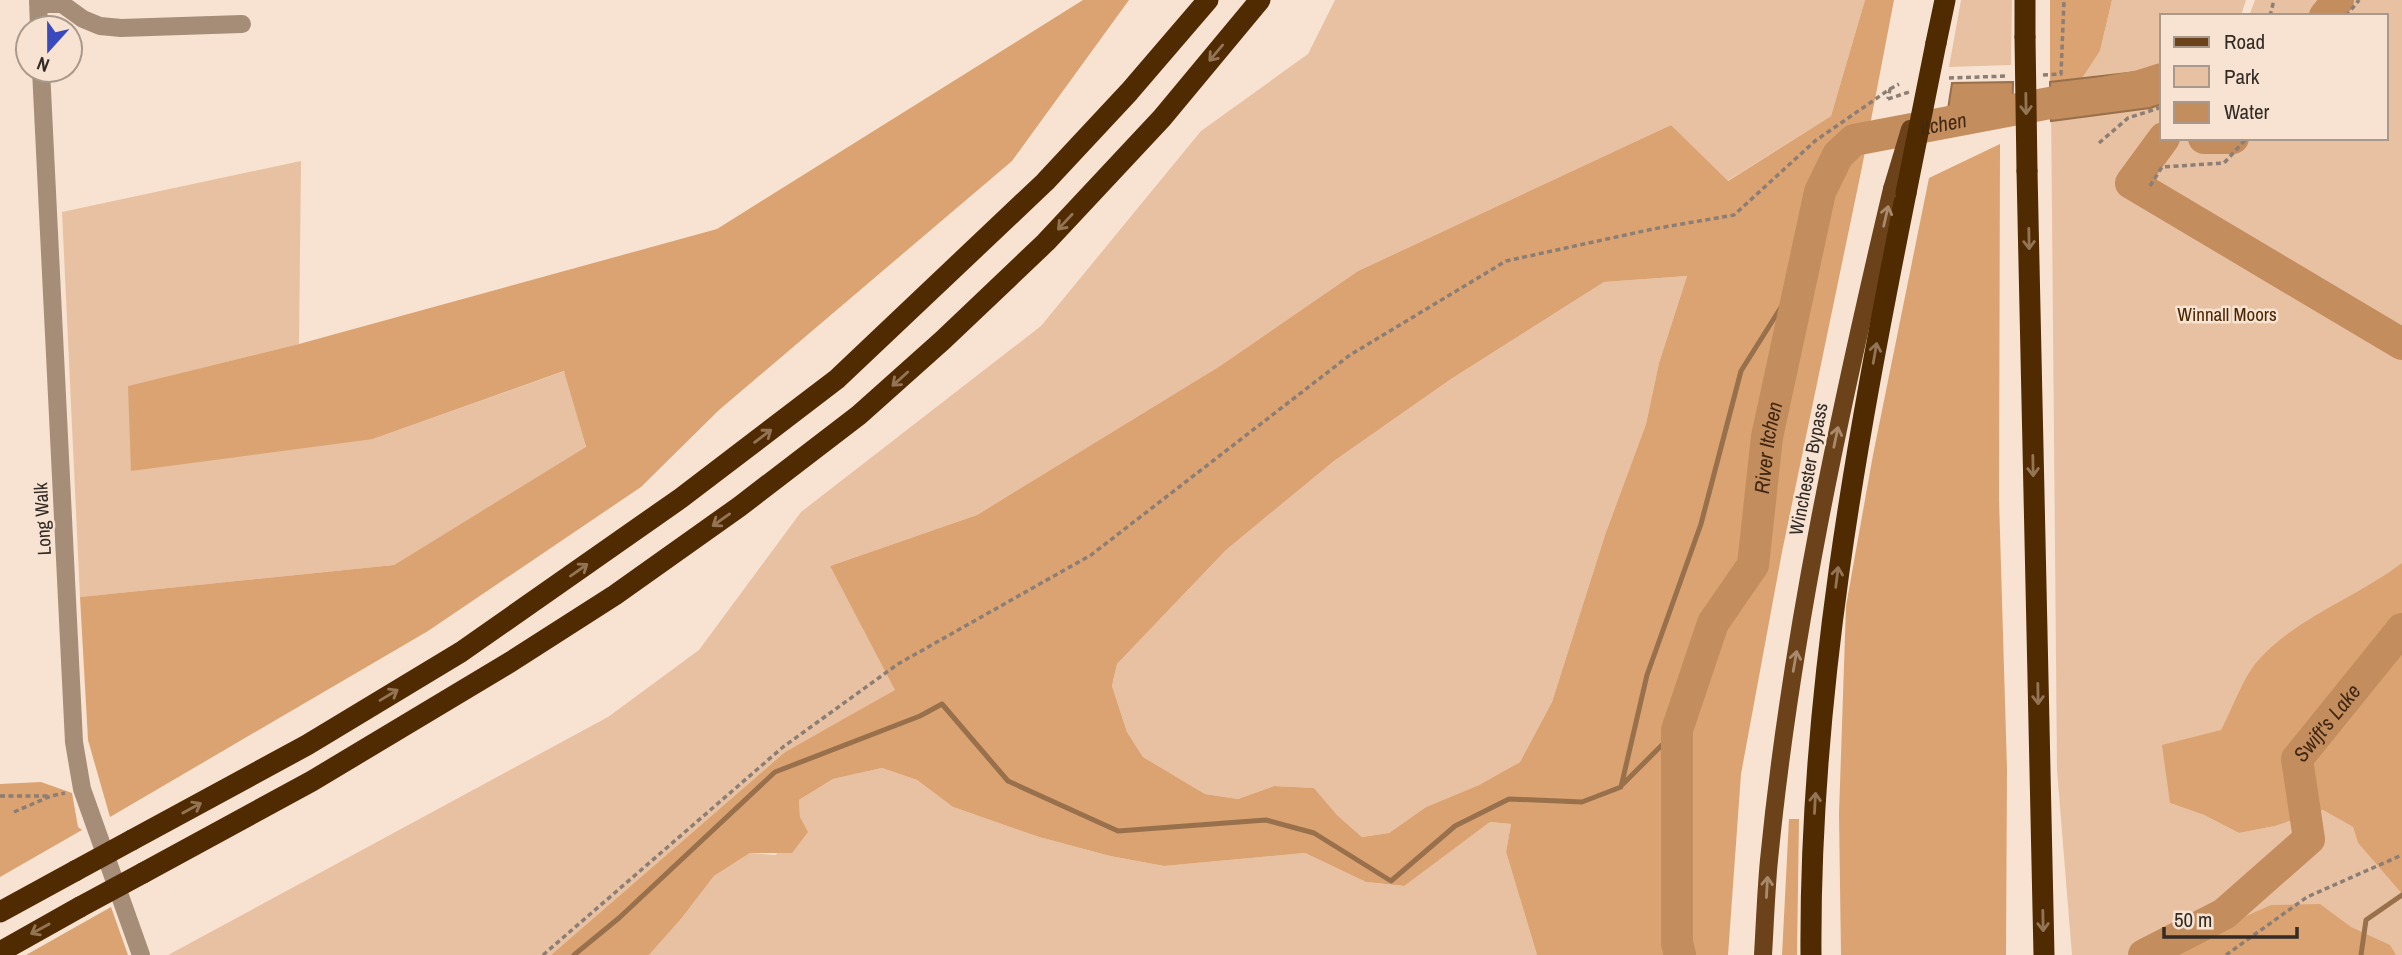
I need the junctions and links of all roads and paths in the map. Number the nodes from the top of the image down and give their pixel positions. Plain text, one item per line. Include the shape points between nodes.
1 (1208, 0) edge
2 (1260, 0) edge
3 (1945, 0) edge
4 (2025, 0) edge
5 (2064, 0) edge
6 (2359, 0) edge
7 (38, 2) edge
8 (2348, 14) edge
9 (243, 24) dead end
10 (2036, 75) dead end
11 (2010, 76) dead end
12 (1947, 78) dead end
13 (42, 84) edge
14 (1899, 84) dead end
15 (1890, 89) junction
16 (1911, 91) dead end
17 (2160, 108) edge
18 (2245, 140) edge
19 (2099, 143) dead end
20 (2150, 186) dead end
21 (1899, 191) junction
22 (0, 796) edge
23 (14, 812) dead end
24 (2402, 855) edge
25 (0, 912) edge
26 (0, 952) edge
27 (141, 955) edge
28 (543, 955) edge
29 (1763, 955) edge
30 (1811, 955) edge
31 (2044, 955) edge
32 (2226, 955) edge

25 -> 1 highway, bridge via 307,745 461,652 681,498 836,379 1045,182
2 -> 26 highway, bridge via 1162,118 1046,242 859,415 739,507 615,595 431,710 312,781
3 - 21 highway, bridge
4 -> 31 highway, bridge
5 - 10 path via 2061,74
6 - 8 path
7 - 9 street via 62,4 100,26
11 - 12 path
13 - 27 street, Long Walk via 74,742 82,789
14 - 15 path
15 - 16 path via 1888,99
15 - 28 path via 1815,141 1734,215 1506,261 1350,355 1091,555 898,664 783,747
17 - 19 path via 2128,118
18 - 20 path via 2224,163 2162,167
29 -> 21 main road, Winchester Bypass via 1768,863 1790,691 1834,445
30 -> 21 highway via 1818,748 1837,578
22 - 23 path via 51,796
24 - 32 path via 2307,897

